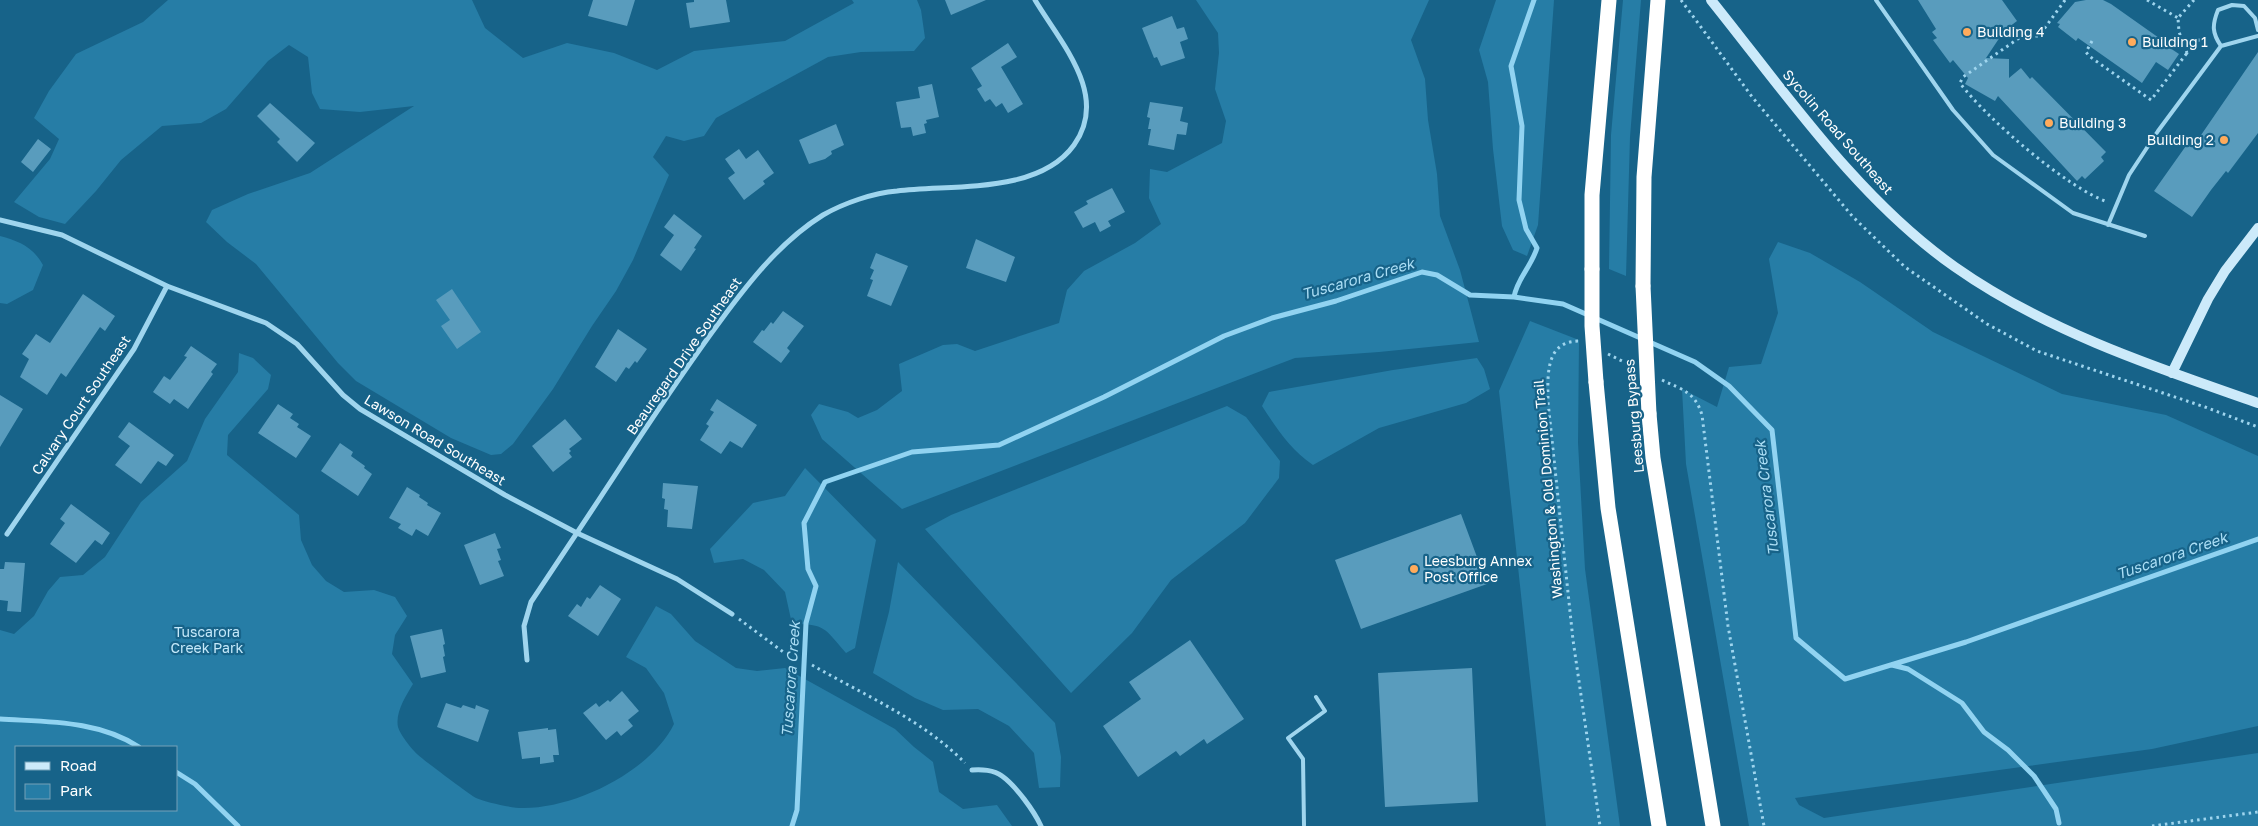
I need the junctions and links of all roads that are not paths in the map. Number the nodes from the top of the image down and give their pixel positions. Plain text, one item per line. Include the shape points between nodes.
1 (1035, 0) edge
2 (1609, 0) edge
3 (1658, 0) edge
4 (1711, 0) edge
5 (1876, 0) edge
6 (2258, 30) edge
7 (2258, 36) edge
8 (2221, 46) junction
9 (0, 220) edge
10 (2108, 224) junction
11 (2258, 228) edge
12 (2146, 236) dead end
13 (168, 286) junction
14 (2172, 373) junction
15 (2258, 403) edge
16 (577, 533) junction
17 (7, 534) dead end
18 (732, 614) road end
19 (527, 660) dead end
20 (1316, 697) dead end
21 (972, 770) road end
22 (1712, 824) edge
23 (1304, 825) edge
24 (1041, 826) edge
25 (1659, 826) edge

1 - 16 street, Beauregard Drive Southeast via 1076,64 1084,86 1087,104 1085,127 1074,146 1032,174 993,184 896,191 824,214 799,232 746,286 700,348
2 - 25 highway, bridge via 1592,195 1592,326 1608,508
3 - 22 highway, Leesburg Bypass, bridge via 1644,177 1643,286 1649,414 1652,458
4 - 14 main road, Sycolin Road Southeast via 1816,131 1866,188 1912,233 1955,267 2035,315
5 - 10 lane via 1953,110 1993,155 2072,213
6 - 8 lane via 2256,18 2244,6 2232,5 2218,10 2213,23 2214,35
7 - 8 lane
8 - 10 lane via 2129,174
9 - 13 street, Lawson Road Southeast via 62,235
10 - 12 lane
11 - 14 main road via 2208,299
13 - 16 street, Lawson Road Southeast via 266,323 297,344 360,409 505,495
13 - 17 street, Calvary Court Southeast via 134,349
14 - 15 main road, Sycolin Road Southeast
16 - 18 street, Lawson Road Southeast via 677,579
16 - 19 street, Beauregard Drive Southeast via 531,602 524,626
20 - 23 lane via 1325,711 1288,738 1303,759
21 - 24 street via 984,769 1002,775

